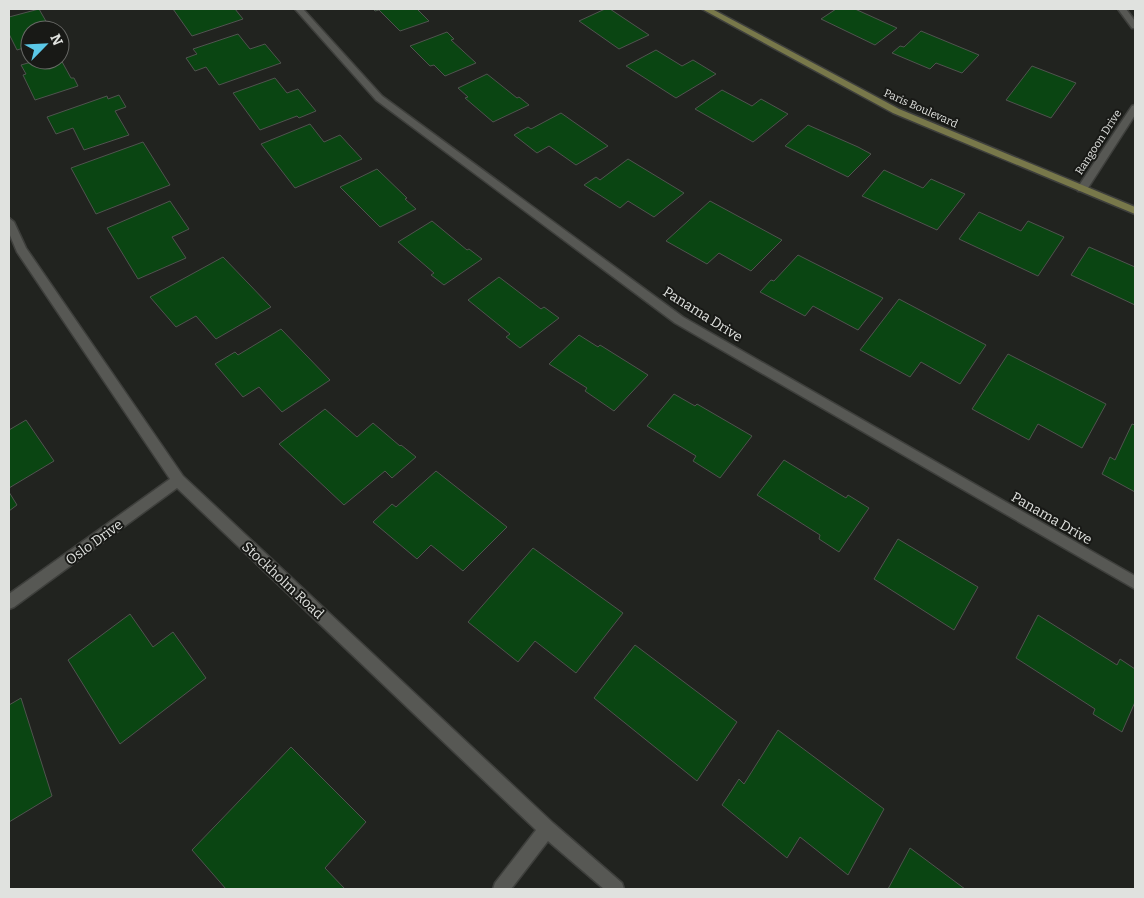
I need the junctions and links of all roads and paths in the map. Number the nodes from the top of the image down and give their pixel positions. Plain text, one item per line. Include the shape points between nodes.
1 (299, 9) edge
2 (706, 9) edge
3 (1122, 9) edge
4 (1135, 26) edge
5 (1135, 108) edge
6 (1082, 189) junction
7 (1135, 211) edge
8 (9, 222) edge
9 (178, 480) junction
10 (1135, 584) edge
11 (9, 602) edge
12 (547, 829) junction
13 (501, 889) edge
14 (616, 889) edge

1 - 10 street, Panama Drive via 379,98 679,320
2 - 6 street, Paris Boulevard via 896,111
3 - 4 street
5 - 6 street, Rangoon Drive
6 - 7 street, Paris Boulevard
8 - 9 street, Stockholm Road via 21,249
9 - 11 street, Oslo Drive
9 - 12 street, Stockholm Road
12 - 13 street
12 - 14 street, Stockholm Road

